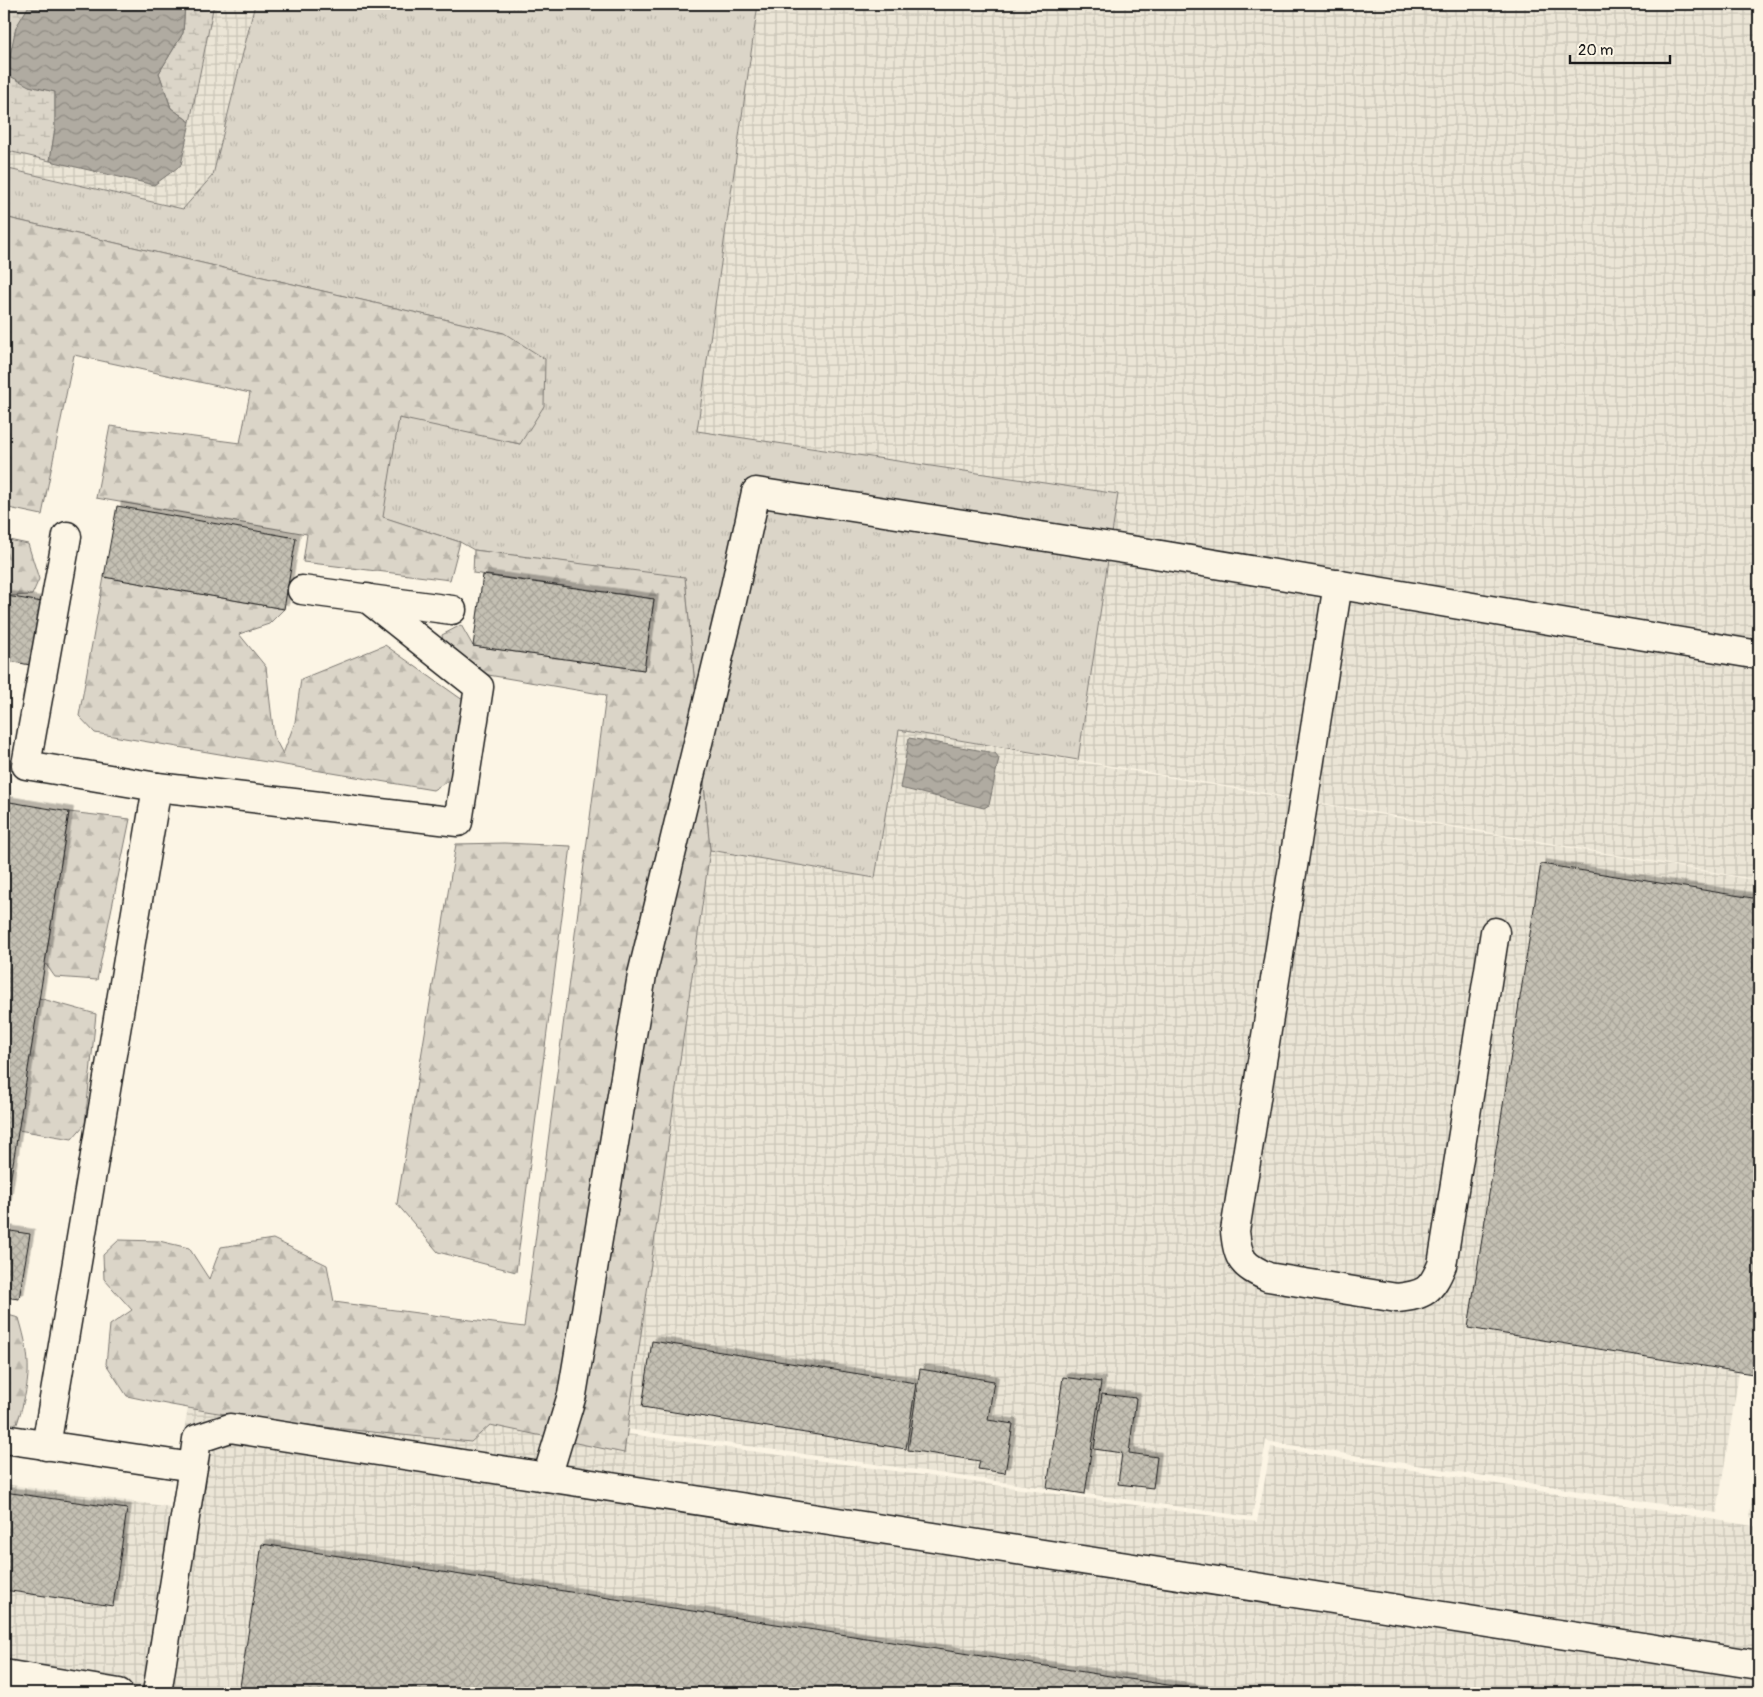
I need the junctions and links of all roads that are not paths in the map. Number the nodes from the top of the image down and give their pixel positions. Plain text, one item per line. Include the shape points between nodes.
1 (67, 536) dead end
2 (1338, 584) junction
3 (302, 590) dead end
4 (367, 598) junction
5 (452, 610) dead end
6 (1759, 656) edge
7 (157, 787) junction
8 (1495, 932) dead end
9 (4, 1440) edge
10 (46, 1446) junction
11 (193, 1467) junction
12 (547, 1477) junction
13 (1759, 1665) edge
14 (4, 1674) edge
15 (119, 1693) edge
16 (157, 1693) edge

1 - 7 street via 26,765
2 - 6 street
2 - 8 street via 1235,1231 1237,1252 1250,1269 1268,1278 1397,1298 1417,1296 1434,1284 1442,1265
2 - 12 street via 756,492 642,975 572,1395
3 - 4 street
4 - 5 street
4 - 7 street via 479,687 458,822
7 - 10 street
9 - 10 street
10 - 11 street
11 - 12 street via 197,1439 230,1428
11 - 16 street
12 - 13 street
14 - 15 street

